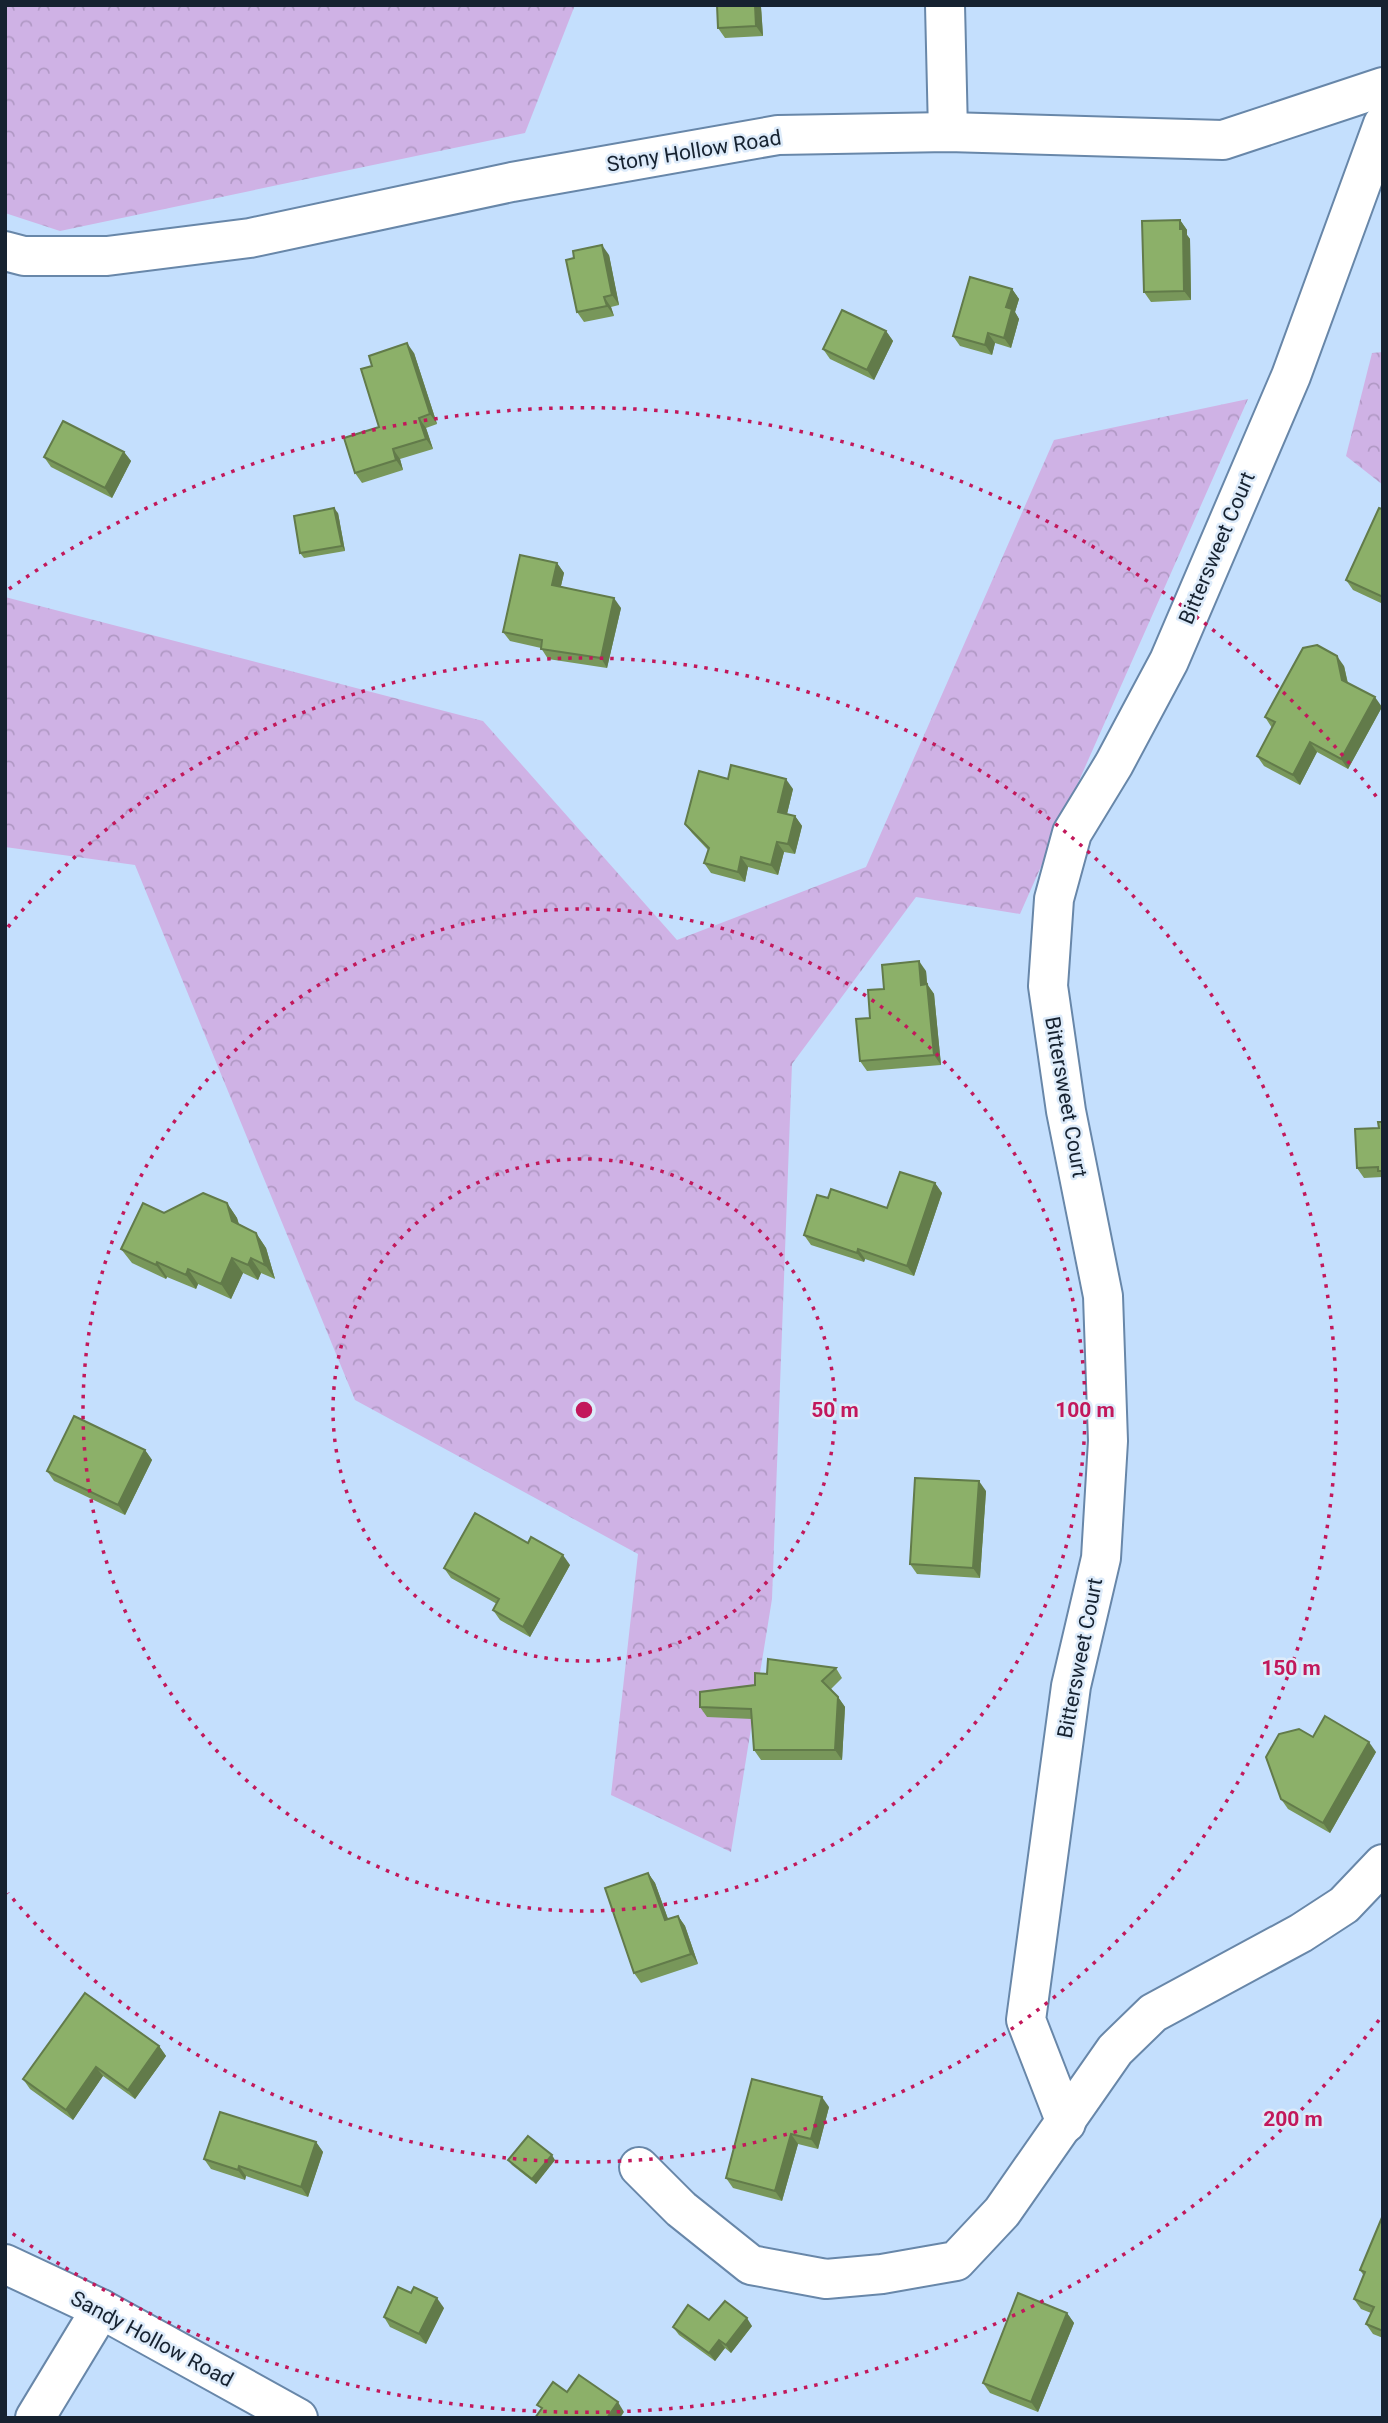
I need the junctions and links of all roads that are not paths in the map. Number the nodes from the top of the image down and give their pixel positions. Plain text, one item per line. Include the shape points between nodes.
1 (946, 5) edge
2 (1383, 87) edge
3 (1383, 124) edge
4 (948, 132) junction
5 (5, 251) edge
6 (1383, 1864) edge
7 (1066, 2123) junction
8 (639, 2167) dead end
9 (5, 2264) edge
10 (101, 2309) junction
11 (35, 2418) edge
12 (298, 2418) edge

1 - 4 street
2 - 4 street, Stony Hollow Road via 1223,140
3 - 7 street, Bittersweet Court via 1275,413 1169,661 1072,833 1054,900 1048,986 1066,1111 1103,1296 1108,1441 1101,1558 1070,1686 1026,2021
4 - 5 street, Stony Hollow Road via 778,135 512,182 250,238 107,256 24,256
6 - 7 street via 1343,1905 1301,1933 1153,2013 1115,2050
7 - 8 street via 1002,2212 956,2261 882,2274 826,2279 751,2265 681,2209
9 - 10 street, Sandy Hollow Road
10 - 11 street
10 - 12 street, Sandy Hollow Road

